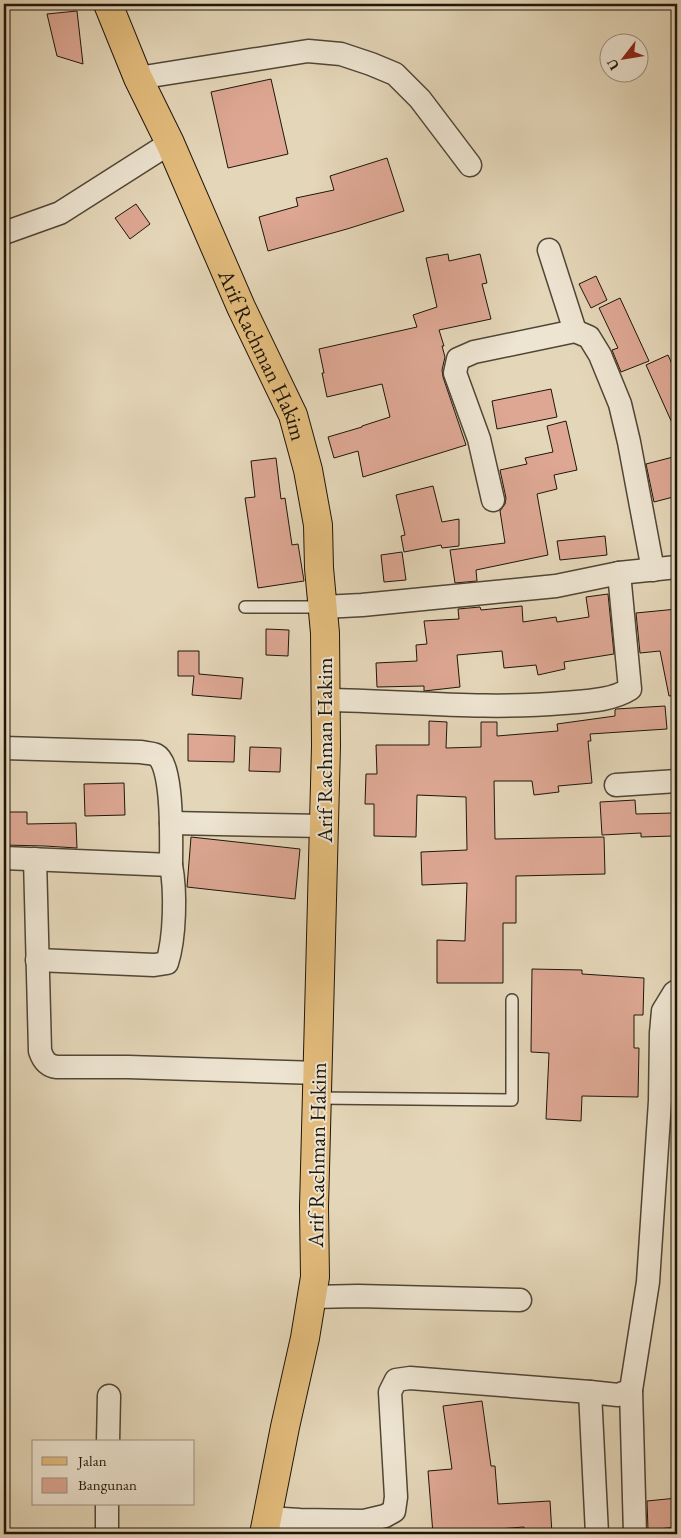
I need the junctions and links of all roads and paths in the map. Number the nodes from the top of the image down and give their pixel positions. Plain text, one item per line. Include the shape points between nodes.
1 (108, 4) edge
2 (138, 78) junction
3 (170, 143) junction
4 (470, 165) dead end
5 (4, 233) edge
6 (548, 250) dead end
7 (575, 331) junction
8 (493, 500) dead end
9 (677, 567) edge
10 (653, 570) junction
11 (619, 573) junction
12 (245, 607) dead end
13 (323, 607) junction
14 (326, 700) junction
15 (4, 748) edge
16 (677, 780) edge
17 (616, 784) dead end
18 (171, 823) junction
19 (324, 826) junction
20 (4, 858) edge
21 (35, 860) junction
22 (171, 865) junction
23 (37, 960) junction
24 (677, 991) edge
25 (512, 1000) dead end
26 (318, 1086) junction
27 (312, 1297) junction
28 (520, 1300) dead end
29 (631, 1390) junction
30 (590, 1392) junction
31 (109, 1396) dead end
32 (108, 1440) edge
33 (107, 1506) edge
34 (265, 1526) edge
35 (107, 1534) edge
36 (597, 1534) edge
37 (635, 1534) edge

1 - 2 main road, Arif Rachman Hakim
2 - 3 main road, Arif Rachman Hakim
2 - 4 street via 308,51 341,54 395,74 420,100
3 - 5 street via 60,213
3 - 13 main road, Arif Rachman Hakim via 241,307 293,415 318,525
6 - 7 street
7 - 8 street via 474,352 458,359 455,373 479,439
7 - 10 street via 589,337 597,349 620,404
9 - 10 street
10 - 11 street
11 - 13 street via 556,586
11 - 14 street via 630,689 622,694 592,701 529,706
12 - 13 lane
13 - 14 main road, Arif Rachman Hakim
14 - 19 main road, Arif Rachman Hakim
15 - 18 street via 156,755 165,767
16 - 17 street
18 - 19 street
18 - 22 street
19 - 26 main road, Arif Rachman Hakim
20 - 21 street
21 - 22 street
21 - 23 street
22 - 23 street via 174,882 171,949 166,962 154,965
23 - 26 street via 40,1051 42,1058 53,1067 128,1067
24 - 29 street via 663,1011 648,1282
25 - 26 lane via 512,1100
26 - 27 main road, Arif Rachman Hakim
27 - 28 street
27 - 34 main road, Arif Rachman Hakim
29 - 30 street via 618,1395
29 - 37 street
30 - 34 street via 410,1378 396,1380 390,1392 394,1511 364,1521 300,1520
30 - 36 street
31 - 32 street
33 - 35 street

